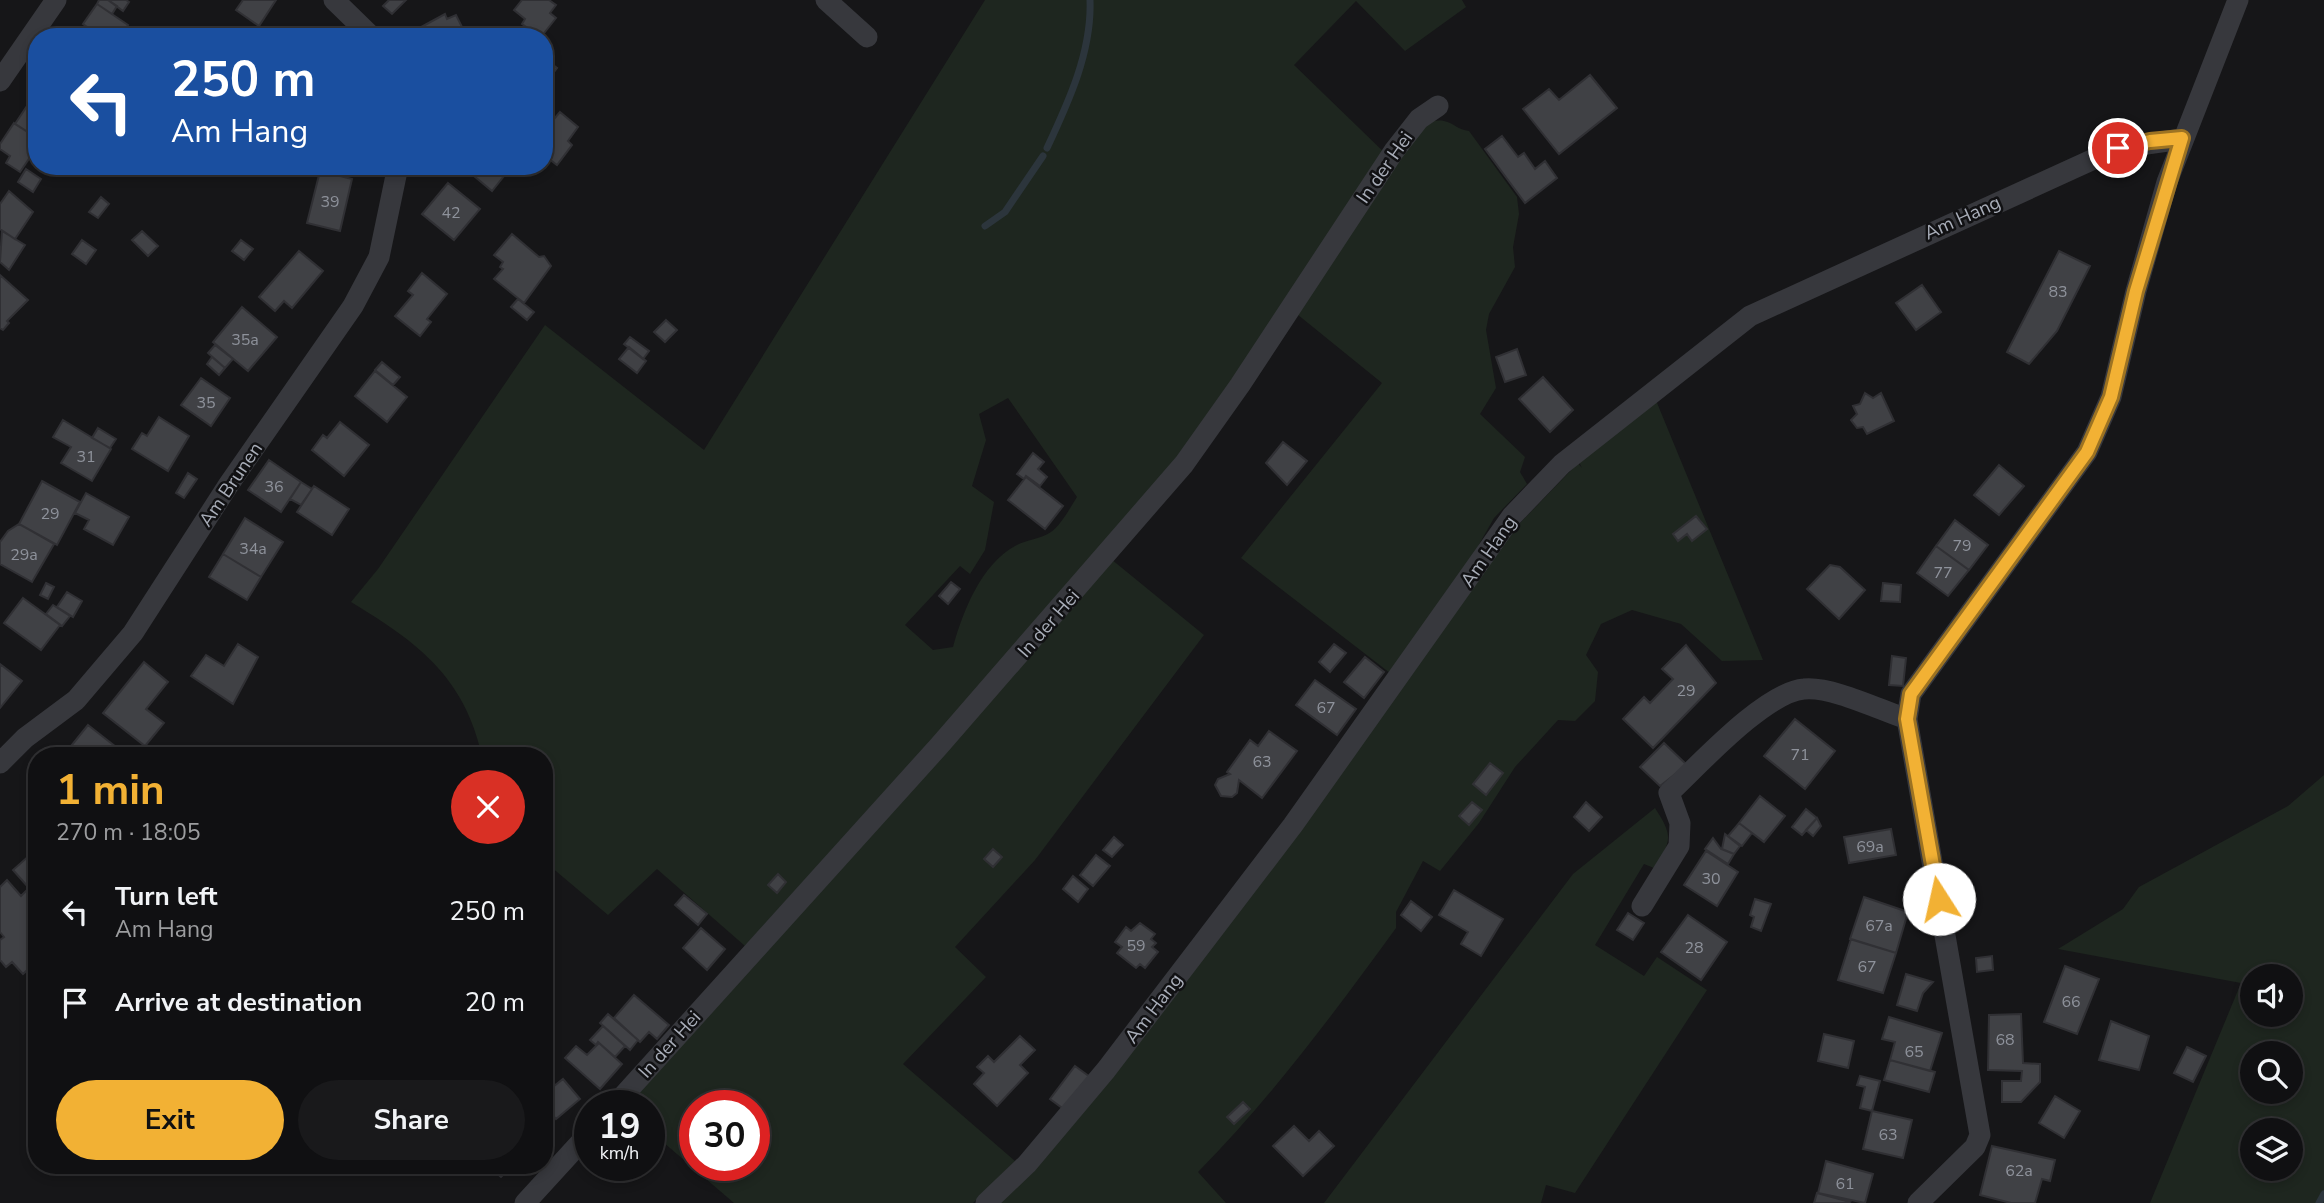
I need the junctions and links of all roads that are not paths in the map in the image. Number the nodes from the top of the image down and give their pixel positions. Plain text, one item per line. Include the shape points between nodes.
1 (56, 0) edge
2 (334, 0) edge
3 (826, 0) edge
4 (2238, 0) edge
5 (37, 28) edge
6 (363, 28) edge
7 (867, 37) dead end
8 (28, 40) edge
9 (0, 81) edge
10 (1438, 106) dead end
11 (2182, 138) junction
12 (396, 175) edge
13 (1907, 719) junction
14 (0, 763) edge
15 (1642, 906) dead end
16 (628, 1090) edge
17 (574, 1149) edge
18 (553, 1172) edge
19 (552, 1174) edge
20 (525, 1203) edge
21 (986, 1203) edge
22 (1918, 1203) edge

1 - 5 street
2 - 6 street
3 - 7 street
4 - 11 street
8 - 9 street
10 - 16 street, In der Hei via 1419,119 1394,150 1184,464 974,706
11 - 13 street via 2136,291 2111,397 2087,452 1911,694
11 - 21 street, Am Hang via 2118,148 1750,316 1562,464 1512,516 1293,825 1106,1070 1027,1164
12 - 14 street, Am Brunen via 379,257 353,306 229,484 133,633 76,700
13 - 15 street via 1831,693 1804,689 1763,706 1669,793 1680,823 1679,846
13 - 22 street via 1980,1135 1975,1147
17 - 18 street
19 - 20 street

